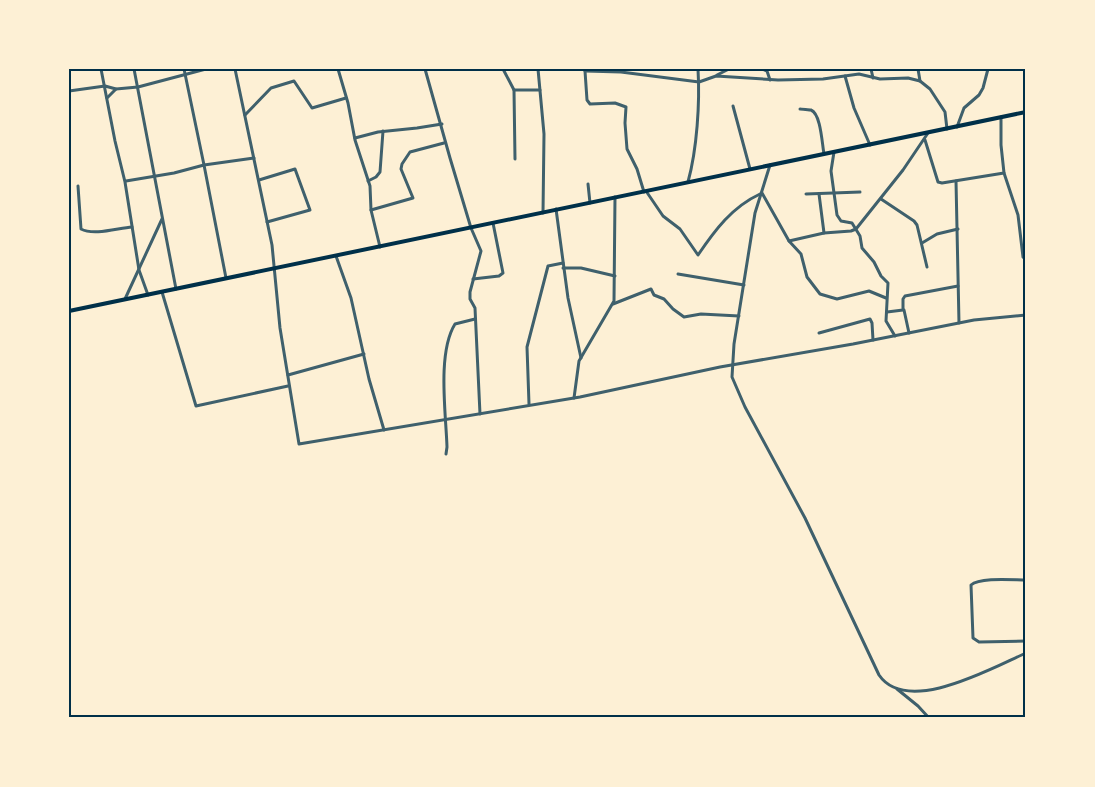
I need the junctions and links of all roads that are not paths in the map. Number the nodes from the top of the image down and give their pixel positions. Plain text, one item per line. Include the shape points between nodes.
1 (101, 69) edge
2 (134, 69) edge
3 (184, 69) edge
4 (206, 69) edge
5 (235, 69) edge
6 (338, 69) edge
7 (425, 69) edge
8 (503, 69) edge
9 (538, 69) edge
10 (698, 69) edge
11 (729, 69) edge
12 (762, 69) edge
13 (871, 69) edge
14 (918, 69) edge
15 (988, 69) edge
16 (584, 70) edge
17 (185, 74) junction
18 (716, 76) junction
19 (845, 76) junction
20 (873, 78) junction
21 (770, 80) junction
22 (920, 81) junction
23 (699, 82) junction
24 (105, 86) junction
25 (138, 87) junction
26 (116, 89) junction
27 (514, 90) junction
28 (540, 90) junction
29 (69, 91) edge
30 (107, 98) junction
31 (346, 98) junction
32 (733, 106) dead end
33 (800, 109) dead end
34 (1026, 112) edge
35 (245, 115) junction
36 (1001, 117) junction
37 (442, 124) junction
38 (957, 127) junction
39 (947, 129) junction
40 (383, 131) junction
41 (928, 133) junction
42 (355, 138) junction
43 (925, 140) junction
44 (445, 143) junction
45 (870, 145) junction
46 (834, 152) junction
47 (824, 154) junction
48 (254, 158) junction
49 (515, 159) dead end
50 (204, 165) junction
51 (770, 165) junction
52 (750, 169) junction
53 (1004, 173) junction
54 (155, 177) junction
55 (258, 180) junction
56 (368, 181) junction
57 (956, 181) junction
58 (125, 182) junction
59 (688, 182) junction
60 (588, 184) dead end
61 (78, 186) dead end
62 (645, 191) junction
63 (860, 192) dead end
64 (761, 193) junction
65 (834, 193) junction
66 (806, 194) dead end
67 (819, 194) junction
68 (615, 197) junction
69 (881, 199) junction
70 (590, 203) junction
71 (556, 209) junction
72 (371, 210) junction
73 (543, 213) junction
74 (162, 218) junction
75 (267, 222) junction
76 (493, 223) junction
77 (1020, 226) junction
78 (1026, 226) edge
79 (132, 227) junction
80 (471, 228) junction
81 (856, 229) junction
82 (958, 229) junction
83 (824, 233) junction
84 (789, 241) junction
85 (922, 243) junction
86 (380, 246) junction
87 (336, 256) junction
88 (1026, 260) edge
89 (563, 265) junction
90 (927, 267) dead end
91 (274, 268) junction
92 (139, 270) junction
93 (678, 273) dead end
94 (615, 276) junction
95 (226, 278) junction
96 (473, 279) junction
97 (745, 285) junction
98 (958, 286) junction
99 (176, 289) junction
100 (162, 292) junction
101 (148, 295) junction
102 (886, 298) junction
103 (125, 299) junction
104 (613, 304) junction
105 (904, 308) junction
106 (69, 311) edge
107 (886, 312) junction
108 (1026, 315) edge
109 (739, 316) junction
110 (475, 319) junction
111 (959, 323) junction
112 (819, 333) dead end
113 (909, 333) junction
114 (895, 336) junction
115 (873, 340) junction
116 (364, 354) junction
117 (581, 358) junction
118 (732, 365) junction
119 (288, 375) junction
120 (289, 386) junction
121 (574, 398) junction
122 (529, 404) junction
123 (480, 414) junction
124 (446, 420) junction
125 (384, 430) junction
126 (446, 454) dead end
127 (1026, 580) edge
128 (1026, 640) edge
129 (1026, 653) edge
130 (896, 689) junction
131 (1026, 704) edge
132 (1025, 709) edge
133 (929, 718) edge
134 (1025, 718) edge

1 - 24 street
2 - 25 street
3 - 17 street
4 - 17 street
5 - 35 street
6 - 31 street
7 - 37 street
8 - 27 street
9 - 28 street
10 - 23 street
11 - 18 street
12 - 21 street
13 - 20 street
14 - 22 street
15 - 38 street via 983,88 964,108
16 - 23 street
16 - 62 street via 590,104 626,107 627,149
17 - 25 street
17 - 50 street
18 - 21 street
18 - 23 street
19 - 20 street
19 - 21 street
19 - 45 street
20 - 22 street
22 - 39 street via 945,112
23 - 59 street via 693,165
24 - 26 street
24 - 29 street
24 - 30 street
25 - 26 street
25 - 54 street
26 - 30 street
27 - 28 street
27 - 49 street
28 - 73 street
30 - 58 street
31 - 35 street via 312,108 294,81 271,88
31 - 42 street
32 - 52 street
33 - 47 street via 815,113
34 - 36 main road
35 - 48 street
36 - 38 main road
36 - 53 street
37 - 40 street
37 - 44 street
38 - 39 main road
39 - 41 main road
40 - 42 street
40 - 56 street via 380,172
41 - 43 street
41 - 45 main road
42 - 56 street
43 - 57 street via 938,182
43 - 69 street
44 - 72 street via 410,152 402,164 413,198
44 - 80 street
45 - 46 main road
46 - 47 main road
46 - 65 street
47 - 51 main road
48 - 50 street
48 - 55 street
50 - 54 street
50 - 95 street
51 - 52 main road
51 - 64 street
52 - 59 main road
53 - 57 street
53 - 77 street
54 - 58 street
54 - 74 street
55 - 75 street
55 - 75 street via 295,169 310,210
56 - 72 street
57 - 82 street
58 - 79 street
59 - 62 main road
60 - 70 street
61 - 79 street via 81,229
62 - 64 street via 698,255 724,219
62 - 68 main road
63 - 65 street
64 - 84 street
64 - 97 street
65 - 67 street
65 - 81 street via 838,220 852,222
66 - 67 street
67 - 83 street
68 - 70 main road
68 - 94 street
69 - 81 street
69 - 85 street via 914,221
70 - 71 main road
71 - 73 main road
71 - 89 street
72 - 86 street
73 - 76 main road
74 - 92 street
74 - 99 street
75 - 91 street
76 - 80 main road
76 - 96 street via 503,273
77 - 78 street
77 - 88 street
79 - 92 street
80 - 86 main road
80 - 96 street via 482,253
81 - 83 street
81 - 102 street via 860,246 888,283
82 - 85 street
82 - 98 street
83 - 84 street
84 - 102 street via 801,254 807,277 823,296 837,299 868,291
85 - 90 street
86 - 87 main road
87 - 91 main road
87 - 116 street
89 - 94 street
89 - 117 street
89 - 122 street via 548,266 529,335
91 - 95 main road
91 - 119 street
92 - 101 street
92 - 103 street
93 - 97 street
94 - 104 street
95 - 99 main road
96 - 110 street via 470,299
97 - 109 street
98 - 105 street via 905,296
98 - 111 street
99 - 100 main road
100 - 101 main road
100 - 120 street via 196,406
101 - 103 main road
102 - 107 street
103 - 106 main road
104 - 109 street via 651,289 684,317
104 - 117 street
105 - 107 street
105 - 113 street
107 - 114 street via 886,321
108 - 111 street
109 - 118 street
110 - 123 street
110 - 124 street via 457,323 452,331 444,381
111 - 113 street
112 - 115 street via 870,319
113 - 114 street
114 - 115 street
115 - 118 street
116 - 119 street
116 - 125 street
117 - 121 street
118 - 121 street
118 - 130 street via 733,381 745,407 804,518 879,675
119 - 120 street
120 - 125 street via 298,444
121 - 122 street
122 - 123 street
123 - 124 street
124 - 125 street
124 - 126 street
127 - 128 street via 981,581 971,585 972,638 979,642
129 - 130 street via 947,686 920,691
130 - 133 street
131 - 132 street
132 - 134 street

